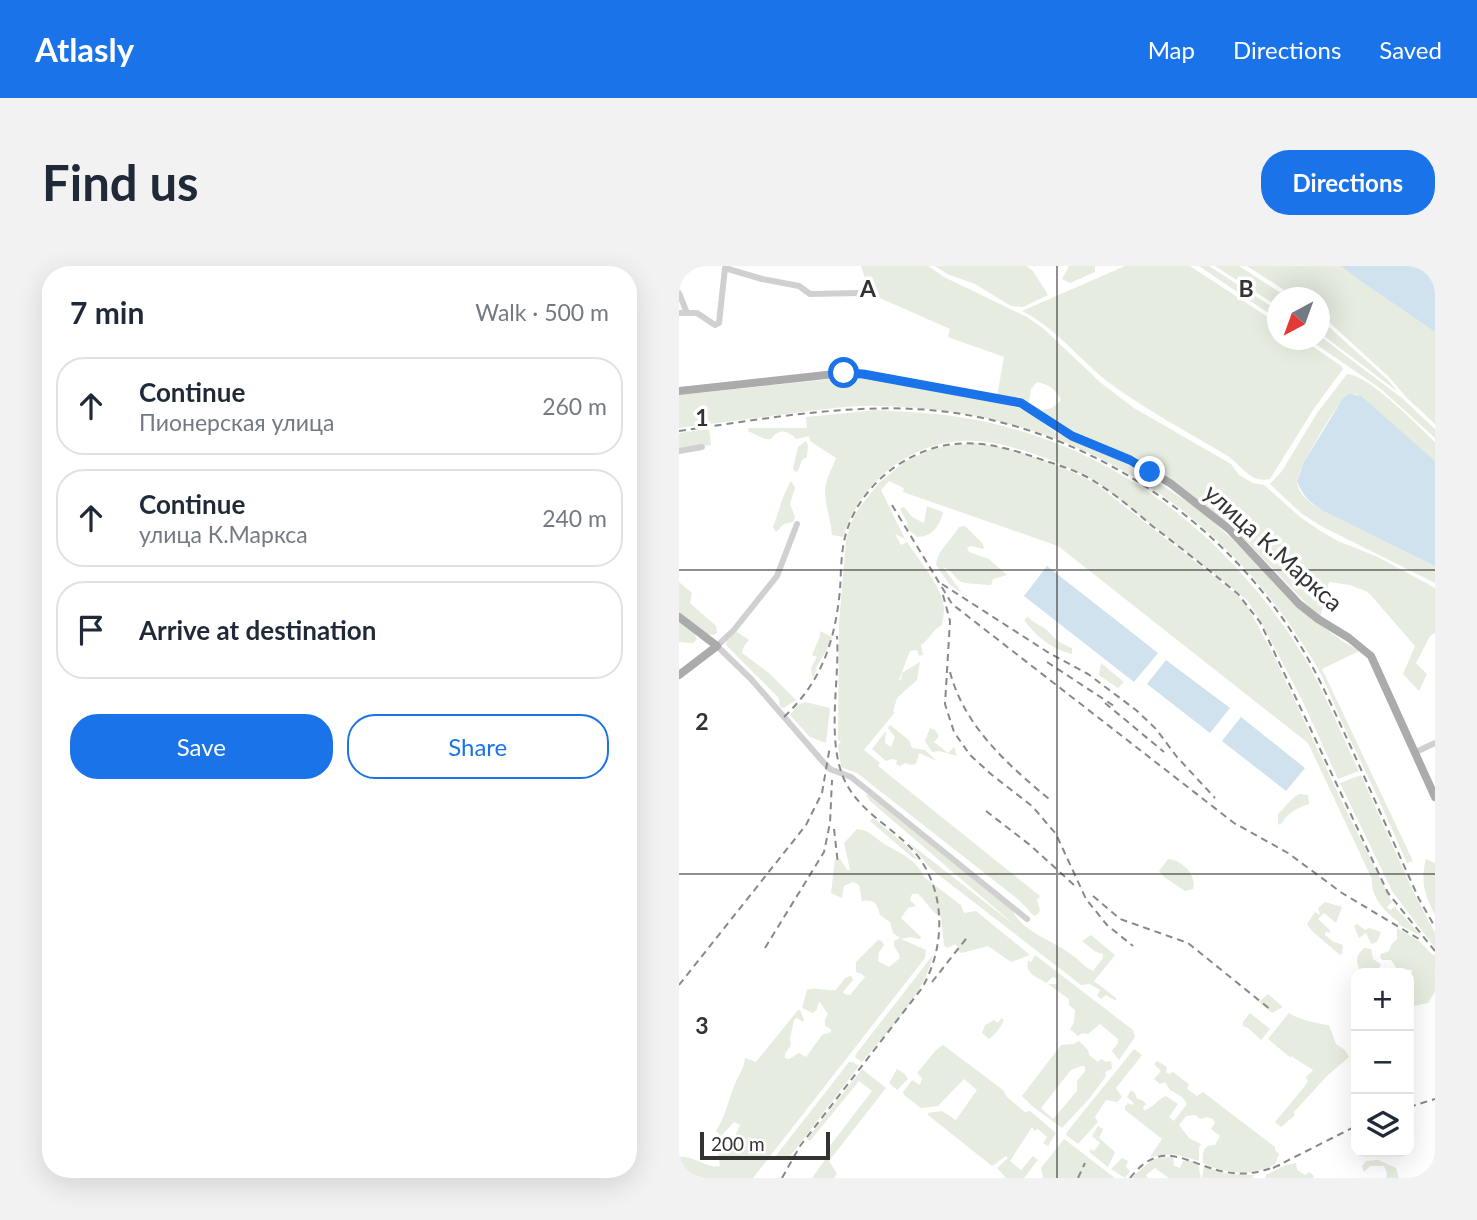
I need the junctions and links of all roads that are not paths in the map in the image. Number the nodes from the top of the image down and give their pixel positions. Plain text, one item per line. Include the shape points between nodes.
1 (679, 293) edge
2 (860, 293) dead end
3 (683, 313) edge
4 (679, 391) edge
5 (702, 447) dead end
6 (679, 451) edge
7 (797, 524) dead end
8 (679, 617) edge
9 (717, 646) junction
10 (679, 675) edge
11 (1435, 743) edge
12 (1416, 752) junction
13 (1434, 794) edge
14 (1027, 919) dead end

1 - 3 street
2 - 3 street via 810,294 799,286 725,268 719,323 697,313
4 - 12 main road, улица К.Маркса via 863,374 1011,400 1035,411 1072,436 1170,483 1229,529 1299,604 1371,656
5 - 6 street
7 - 9 street via 777,576
8 - 9 main road
9 - 10 main road
9 - 14 street via 828,767 859,783
11 - 12 street
12 - 13 main road, улица К.Маркса

